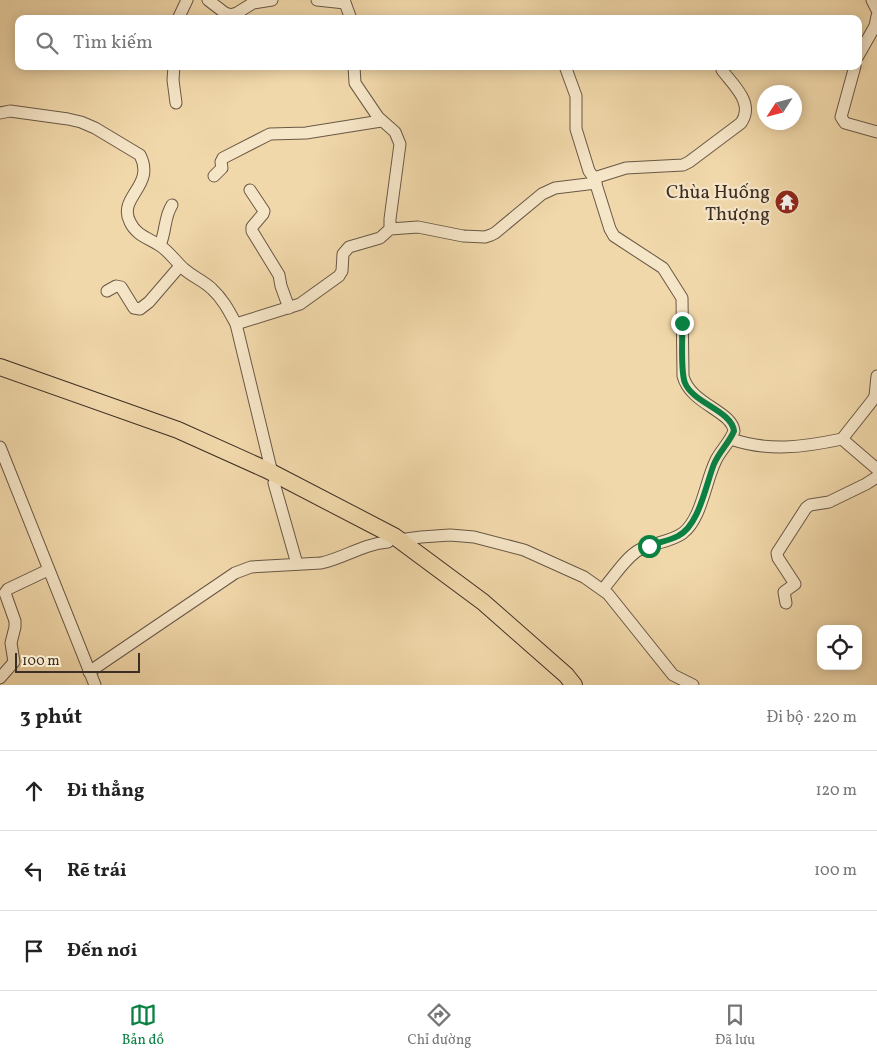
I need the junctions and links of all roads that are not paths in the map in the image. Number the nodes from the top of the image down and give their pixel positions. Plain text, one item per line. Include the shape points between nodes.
1 (187, 0) edge
2 (208, 0) edge
3 (272, 0) edge
4 (316, 0) edge
5 (872, 0) edge
6 (344, 2) edge
7 (877, 10) edge
8 (179, 15) edge
9 (349, 15) edge
10 (877, 16) edge
11 (862, 49) edge
12 (174, 70) edge
13 (354, 70) edge
14 (566, 70) edge
15 (724, 70) edge
16 (854, 70) edge
17 (176, 103) dead end
18 (0, 113) edge
19 (381, 121) junction
20 (877, 132) edge
21 (214, 176) dead end
22 (595, 180) junction
23 (250, 190) dead end
24 (172, 205) dead end
25 (390, 229) junction
26 (160, 245) junction
27 (180, 266) junction
28 (106, 292) dead end
29 (289, 308) junction
30 (236, 324) junction
31 (0, 367) edge
32 (0, 373) edge
33 (877, 376) edge
34 (67, 394) junction
35 (731, 439) junction
36 (842, 439) junction
37 (0, 447) edge
38 (877, 469) edge
39 (877, 477) edge
40 (273, 478) junction
41 (394, 541) junction
42 (297, 564) junction
43 (48, 570) junction
44 (603, 589) junction
45 (467, 594) junction
46 (786, 603) dead end
47 (89, 672) junction
48 (0, 678) edge
49 (95, 685) edge
50 (563, 685) edge
51 (574, 685) edge
52 (693, 685) edge

1 - 8 street
2 - 3 street via 231,15 253,3
4 - 6 street
5 - 7 street
6 - 9 street
10 - 11 street
12 - 17 street
13 - 19 street via 355,83
14 - 22 street via 576,96 576,130
15 - 22 street via 745,104 741,123 683,165 626,168
16 - 20 street via 841,117 845,124
18 - 26 street via 10,110 81,122 140,155 144,162 144,179 128,205 127,214 142,236
19 - 21 street via 306,133 270,134 223,158 222,168
19 - 25 street via 395,132 400,144
22 - 25 street via 549,190 495,234 485,237 418,227
22 - 35 street via 612,233 659,265 680,293 685,382 695,396 730,422 734,431
23 - 29 street via 264,211 252,231 279,275
24 - 26 street
25 - 29 street via 380,238 348,247 343,254 339,276 300,304
26 - 27 street
27 - 28 street via 140,309 134,308 121,287 116,286
27 - 30 street via 212,288
29 - 30 street
30 - 40 street
31 - 34 highway
32 - 34 highway
33 - 36 street via 872,401
34 - 40 highway
35 - 36 street via 757,446 806,446
35 - 44 street via 717,457 690,525 678,536 632,555
36 - 38 street
37 - 43 street
39 - 46 street via 828,502 806,508 777,553 795,584 784,592
40 - 41 highway
40 - 42 street
41 - 42 street via 370,544 329,561
41 - 44 street via 450,535 495,541 555,563
41 - 45 highway
42 - 47 street via 251,566 235,573
43 - 47 street
43 - 48 street via 8,589 6,593 15,627 11,643 14,662
44 - 52 street via 673,676
45 - 50 highway
45 - 51 highway
47 - 49 street

